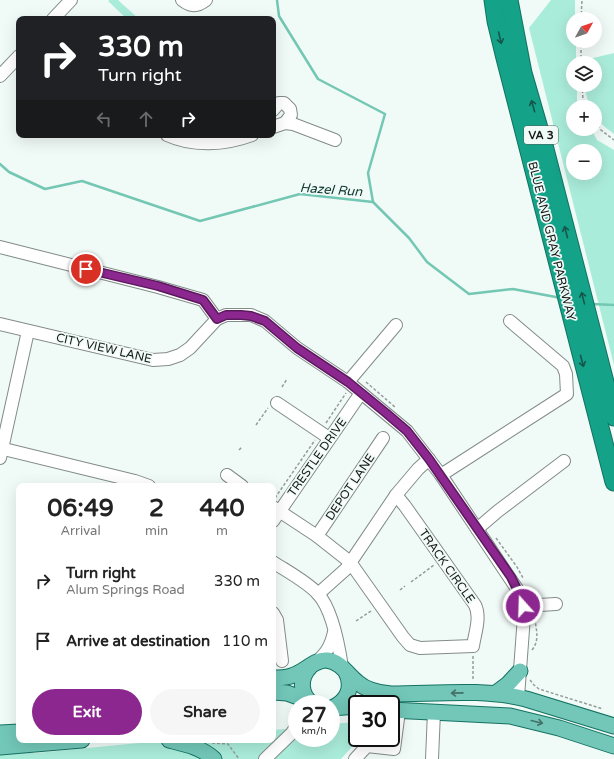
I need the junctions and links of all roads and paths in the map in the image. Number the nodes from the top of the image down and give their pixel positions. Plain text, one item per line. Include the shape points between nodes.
1 (182, 0) edge
2 (206, 0) edge
3 (493, 0) edge
4 (509, 0) edge
5 (582, 0) edge
6 (581, 12) edge
7 (16, 59) edge
8 (0, 76) edge
9 (276, 106) edge
10 (286, 123) junction
11 (276, 126) edge
12 (602, 130) edge
13 (175, 138) edge
14 (242, 138) edge
15 (192, 139) edge
16 (335, 140) dead end
17 (614, 140) edge
18 (0, 247) edge
19 (217, 319) junction
20 (510, 321) dead end
21 (0, 324) edge
22 (396, 325) dead end
23 (28, 331) junction
24 (287, 379) dead end
25 (348, 385) junction
26 (282, 387) dead end
27 (361, 393) junction
28 (272, 405) joint
29 (614, 417) edge
30 (256, 425) dead end
31 (323, 427) dead end
32 (323, 437) junction
33 (382, 438) dead end
34 (242, 447) dead end
35 (239, 450) dead end
36 (1, 451) edge
37 (429, 459) junction
38 (564, 461) dead end
39 (227, 475) dead end
40 (441, 475) junction
41 (614, 482) edge
42 (141, 483) edge
43 (238, 483) edge
44 (396, 495) junction
45 (276, 508) edge
46 (276, 508) edge
47 (276, 511) edge
48 (478, 529) junction
49 (317, 536) junction
50 (495, 536) dead end
51 (350, 562) junction
52 (276, 564) edge
53 (434, 566) dead end
54 (517, 567) dead end
55 (411, 582) dead end
56 (405, 586) dead end
57 (400, 590) dead end
58 (318, 594) junction
59 (556, 604) dead end
60 (523, 606) junction
61 (370, 611) dead end
62 (534, 614) dead end
63 (276, 618) edge
64 (356, 621) dead end
65 (334, 632) junction
66 (532, 651) dead end
67 (282, 660) dead end
68 (312, 665) junction
69 (473, 665) dead end
70 (344, 669) junction
71 (525, 675) junction
72 (276, 678) edge
73 (473, 684) dead end
74 (276, 692) edge
75 (496, 693) junction
76 (292, 695) edge
77 (304, 695) edge
78 (518, 697) junction
79 (340, 703) edge
80 (400, 711) edge
81 (607, 711) dead end
82 (434, 712) junction
83 (499, 715) junction
84 (614, 726) edge
85 (16, 732) edge
86 (0, 733) edge
87 (288, 736) edge
88 (47, 743) edge
89 (179, 743) edge
90 (218, 743) edge
91 (614, 746) edge
92 (0, 747) edge
93 (394, 754) edge
94 (214, 759) edge
95 (240, 759) edge
96 (265, 759) edge
97 (356, 759) edge
98 (432, 759) edge

1 - 2 street via 195,5 200,5
3 -> 41 highway, BLUE AND GRAY PARKWAY / VA 3 via 505,58
29 -> 4 highway, BLUE AND GRAY PARKWAY / VA 3 via 523,73
5 - 6 path
7 - 8 street
9 - 10 street via 279,103 284,103 290,109 291,115
10 - 11 street
10 - 16 street
12 - 17 path
13 - 15 street via 183,141
14 - 15 street via 215,143
18 - 19 street via 158,286 203,300
19 - 23 street, CITY VIEW LANE via 180,355 153,360
19 - 25 street via 226,315 241,315 265,321
20 - 40 street via 563,366 566,374 566,394
21 - 23 street, CITY VIEW LANE
22 - 25 street
23 - 36 street
24 - 26 path
25 - 27 street
25 - 31 path
27 - 32 street, TRESTLE DRIVE
27 - 37 street via 407,431
28 - 30 path
28 - 32 street
32 - 45 street, TRESTLE DRIVE
32 - 46 path
33 - 49 street, DEPOT LANE
34 - 35 path
36 - 42 street
37 - 40 street
37 - 44 street
38 - 48 street
39 - 43 street
40 - 48 street
44 - 51 street
44 - 51 street, TRACK CIRCLE via 477,609 473,646 420,648 410,645
47 - 49 street
48 - 60 street via 511,577
49 - 51 street
50 - 54 path
51 - 58 street via 342,573
52 - 58 street
53 - 55 path
56 - 57 path
58 - 65 street via 329,614
59 - 60 street
60 - 71 street
61 - 64 path
62 - 66 path via 537,628
63 - 67 street
65 - 68 street via 329,648
65 - 70 street
68 - 70 main road via 326,660
68 - 72 main road via 291,676
68 - 77 main road via 304,675
69 - 73 path
75 -> 70 main road via 380,693 363,686
70 - 79 main road via 350,681 349,692
71 - 75 main road
71 - 78 street
71 - 81 path via 539,689
74 - 76 main road
75 - 78 main road
78 - 83 main road via 513,709
78 - 84 main road
80 - 82 main road
82 - 83 main road
82 - 98 street
83 -> 91 main road via 559,728
85 - 86 main road
87 - 96 street
88 - 92 main road
89 - 94 main road via 196,748
90 - 95 path via 228,744
93 - 97 street via 367,746

